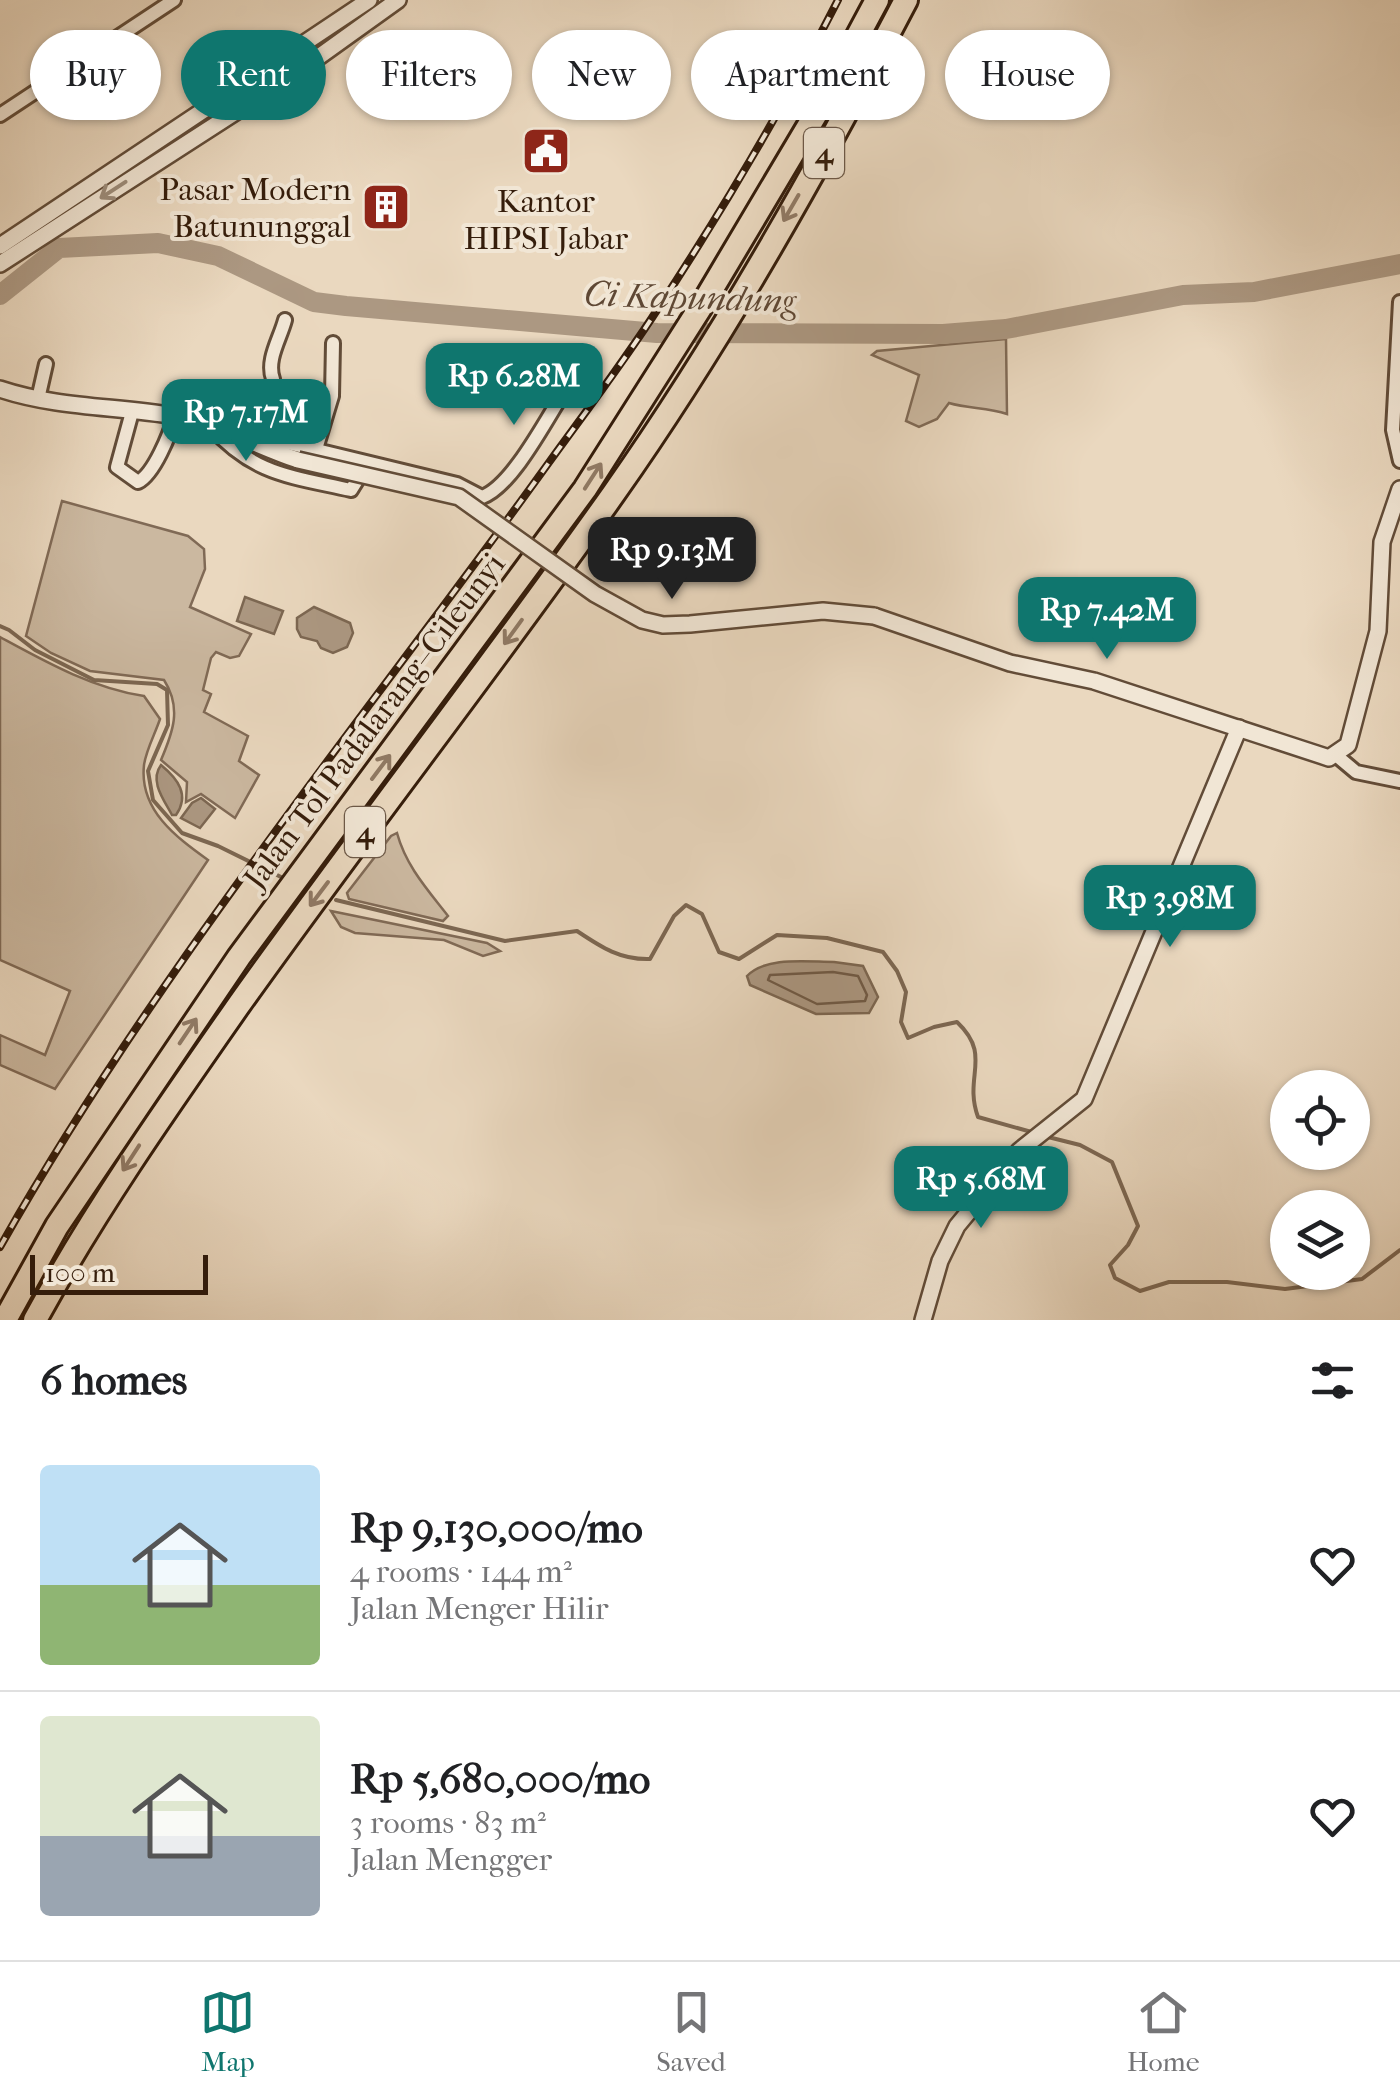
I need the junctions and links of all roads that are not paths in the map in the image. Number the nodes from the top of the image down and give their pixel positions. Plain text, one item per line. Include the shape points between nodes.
1 (174, 0) edge
2 (369, 0) edge
3 (398, 0) edge
4 (877, 0) edge
5 (906, 0) edge
6 (0, 115) edge
7 (0, 246) edge
8 (0, 264) edge
9 (1400, 302) edge
10 (285, 320) dead end
11 (333, 344) dead end
12 (46, 364) dead end
13 (567, 387) dead end
14 (0, 389) edge
15 (38, 400) junction
16 (132, 412) junction
17 (175, 416) junction
18 (216, 426) junction
19 (255, 436) junction
20 (316, 450) junction
21 (366, 462) junction
22 (1400, 462) edge
23 (1400, 489) edge
24 (1239, 728) junction
25 (1337, 756) junction
26 (1400, 781) edge
27 (5, 1320) edge
28 (35, 1320) edge
29 (923, 1320) edge

1 - 6 street
2 - 7 street
3 -> 8 street
27 -> 4 highway, Jalan Tol Padalarang–Cileunyi / 4 via 57,1226 238,957 574,504 707,297
5 -> 28 highway, Jalan Tol Padalarang–Cileunyi / 4 via 736,303 616,489 136,1150
9 - 22 street via 1393,430
10 - 19 street
11 - 20 street via 332,396
12 - 15 street
13 - 21 street via 492,494 482,497 457,484
14 - 15 street
15 - 16 street
16 - 17 street
16 - 17 street via 116,467 138,482 168,439
17 - 18 street
18 - 19 street
18 - 21 street via 232,450 272,472 351,490
18 - 24 street, bridge via 298,460 458,496 594,594 642,620 663,625 824,612 874,616 1010,663 1094,681
19 - 20 street
20 - 21 street
23 - 25 street via 1382,542 1378,631 1348,745
24 - 25 street
24 - 29 street via 1084,1098 1038,1134 957,1226
25 - 26 street via 1356,772

